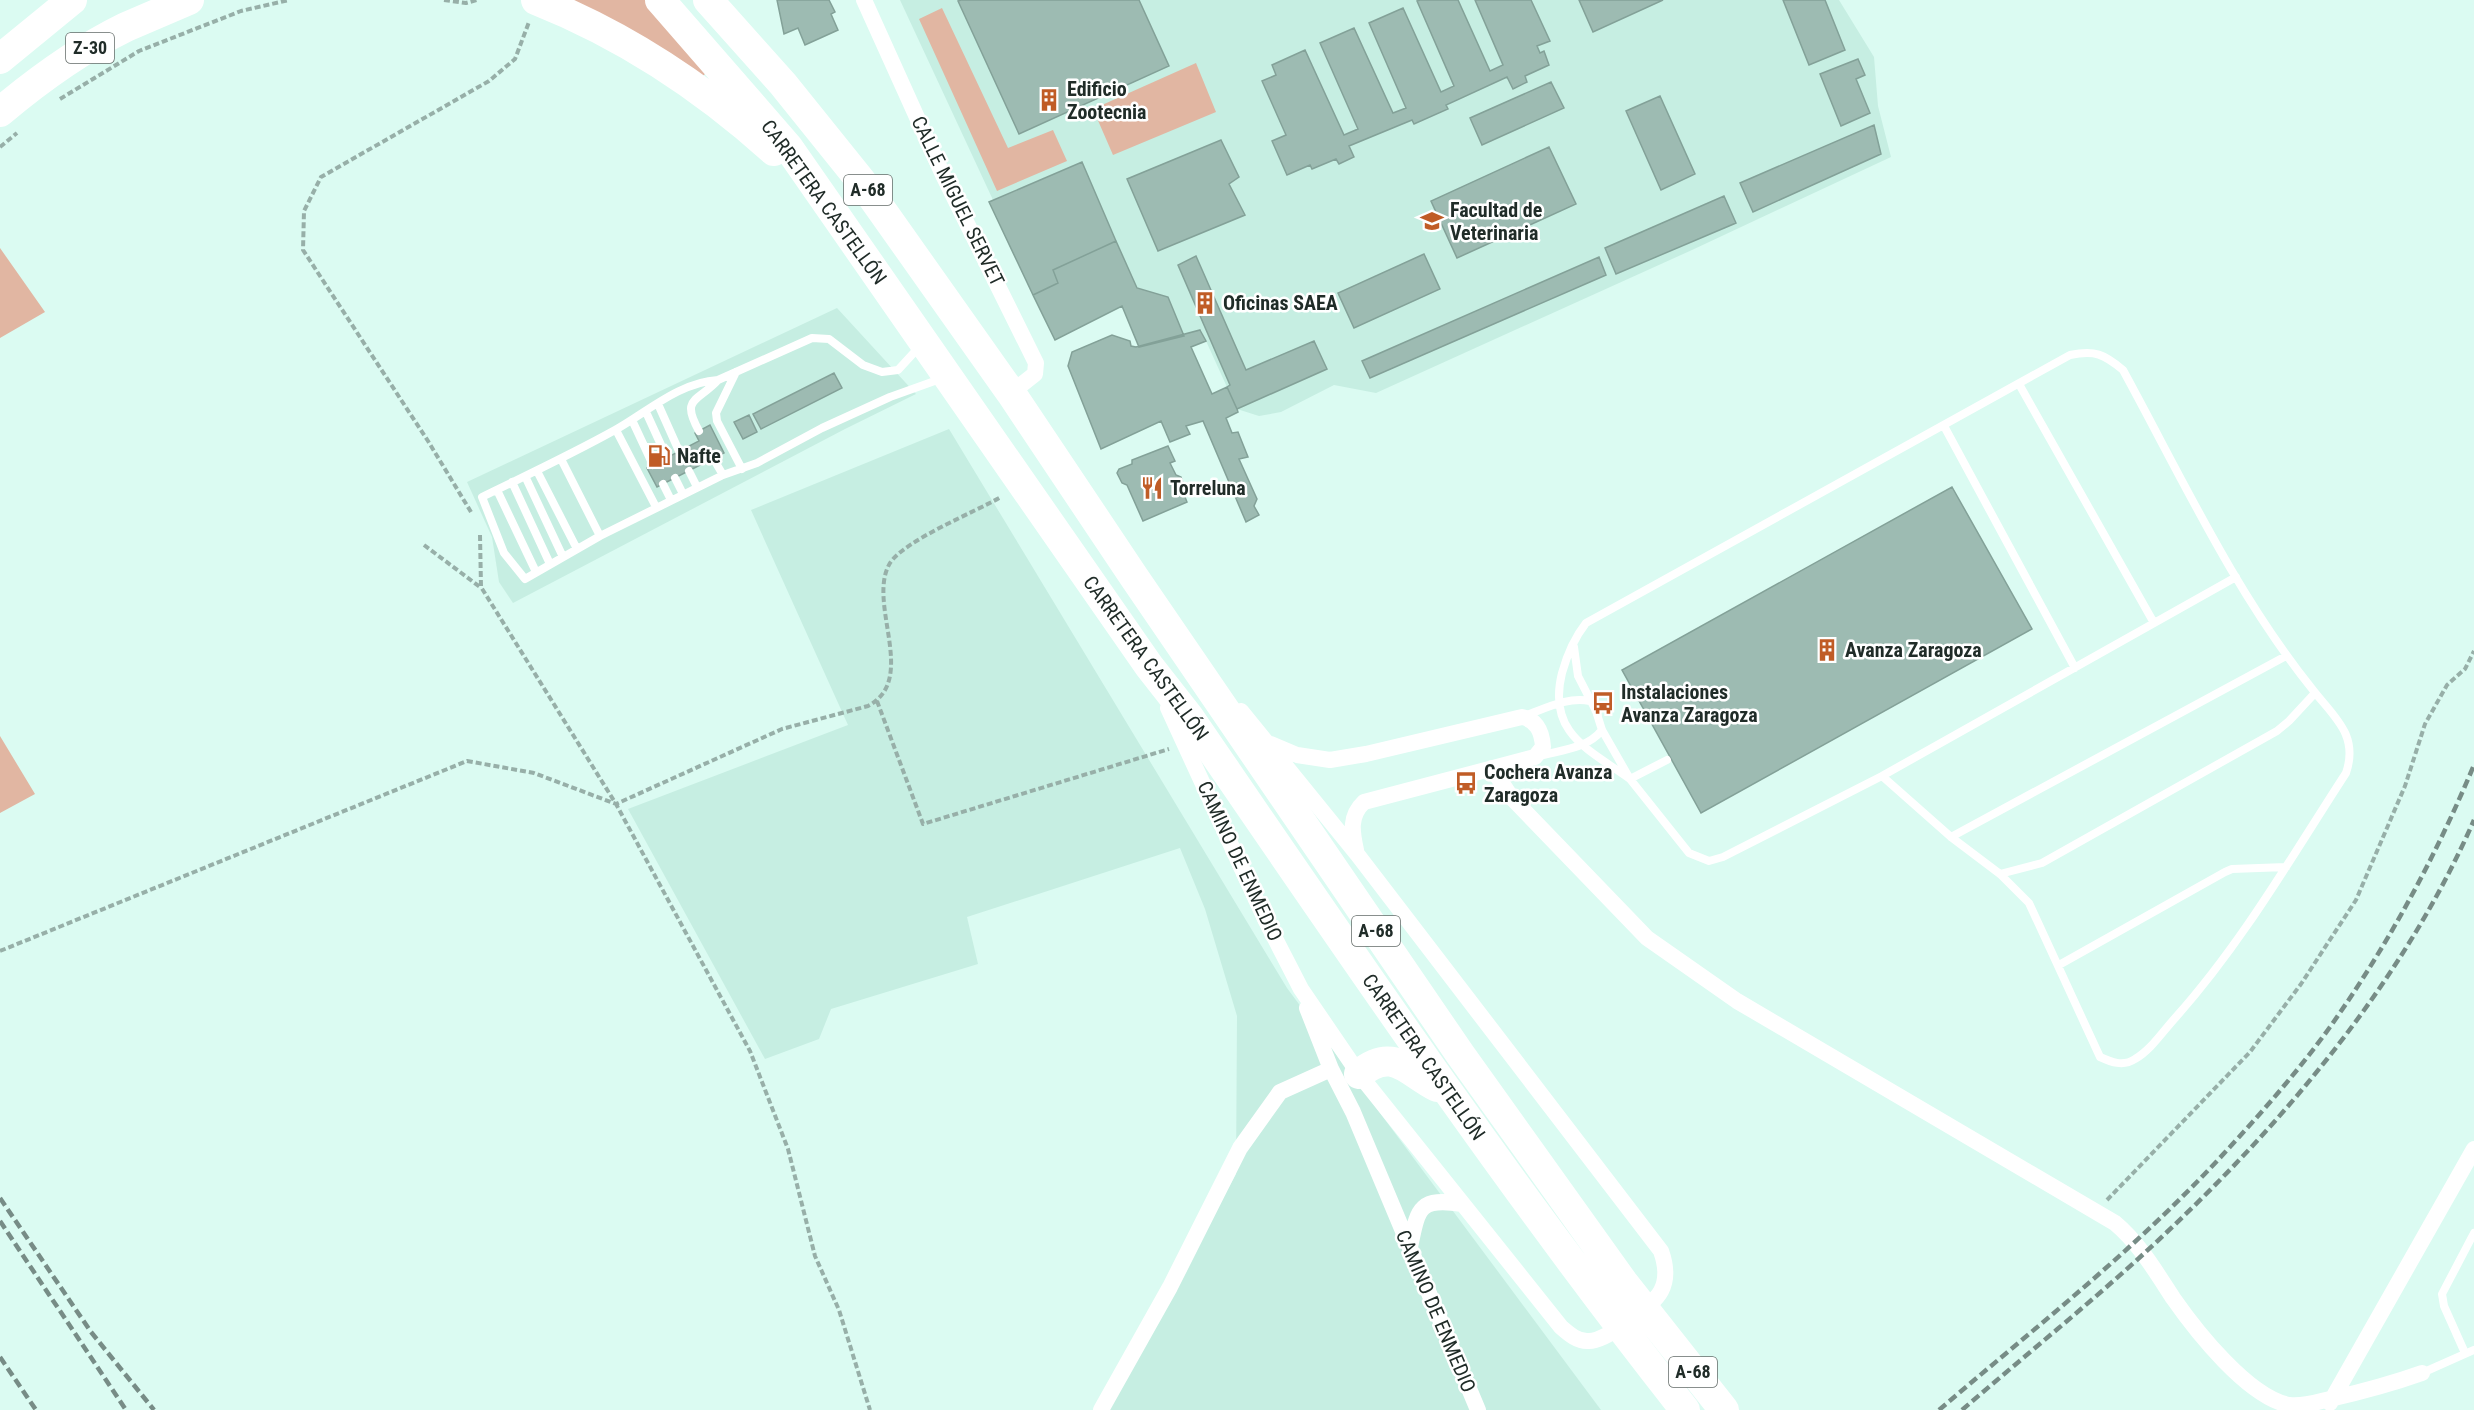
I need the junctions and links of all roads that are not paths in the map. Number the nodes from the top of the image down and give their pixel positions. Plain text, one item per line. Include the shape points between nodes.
1 (72, 0) edge
2 (189, 0) edge
3 (537, 0) edge
4 (660, 0) edge
5 (708, 0) edge
6 (864, 0) edge
7 (0, 59) edge
8 (13, 119) edge
9 (816, 189) junction
10 (924, 341) junction
11 (736, 372) junction
12 (948, 376) junction
13 (718, 380) junction
14 (2019, 384) junction
15 (1011, 393) junction
16 (658, 404) junction
17 (646, 412) junction
18 (632, 420) junction
19 (1944, 426) junction
20 (616, 430) junction
21 (699, 431) dead end
22 (679, 451) dead end
23 (667, 458) dead end
24 (713, 458) dead end
25 (561, 459) junction
26 (653, 465) dead end
27 (742, 469) junction
28 (537, 471) junction
29 (688, 471) dead end
30 (723, 475) junction
31 (525, 476) junction
32 (675, 477) dead end
33 (512, 482) junction
34 (663, 484) dead end
35 (697, 487) junction
36 (497, 490) junction
37 (683, 494) junction
38 (671, 500) junction
39 (656, 507) junction
40 (600, 536) junction
41 (577, 549) junction
42 (563, 557) junction
43 (550, 564) junction
44 (536, 572) junction
45 (1134, 577) junction
46 (2236, 577) junction
47 (2154, 623) junction
48 (1574, 643) junction
49 (2286, 656) junction
50 (1149, 666) junction
51 (2075, 668) junction
52 (2315, 693) junction
53 (1590, 700) junction
54 (1559, 704) junction
55 (1522, 717) junction
56 (1602, 730) junction
57 (1266, 741) junction
58 (1583, 745) junction
59 (1535, 757) junction
60 (1667, 760) dead end
61 (1492, 768) junction
62 (1882, 776) junction
63 (1630, 779) junction
64 (1951, 837) junction
65 (1357, 854) junction
66 (2286, 867) junction
67 (2000, 874) junction
68 (2059, 965) junction
69 (1301, 990) junction
70 (1345, 1072) junction
71 (1446, 1091) junction
72 (1353, 1112) junction
73 (2474, 1149) edge
74 (1462, 1204) junction
75 (2474, 1233) edge
76 (1410, 1247) junction
77 (1651, 1343) junction
78 (2474, 1350) edge
79 (2465, 1353) junction
80 (2422, 1373) joint
81 (2329, 1404) edge
82 (1101, 1410) edge
83 (1478, 1410) edge
84 (1686, 1410) edge
85 (1724, 1410) edge

1 - 7 highway, Z-30
2 - 8 highway, Z-30 via 124,28 33,86
3 - 9 highway via 622,41 686,82 748,129
4 - 9 highway, CARRETERA CASTELLÓN / A-68 via 788,147
5 - 15 highway, CARRETERA CASTELLÓN / A-68 via 783,84 861,181
6 - 15 street, CALLE MIGUEL SERVET via 943,175 1036,363 1032,378
9 - 10 highway, CARRETERA CASTELLÓN / A-68
10 - 11 lane via 898,370 889,372 863,365 835,342 822,338 802,341
10 - 12 highway, CARRETERA CASTELLÓN / A-68
11 - 13 lane
11 - 27 lane via 716,413
12 - 27 lane via 880,402
12 - 50 highway, CARRETERA CASTELLÓN / A-68
13 - 16 lane via 703,381
13 - 21 lane via 692,400 692,418
14 - 19 lane
14 - 46 lane via 2070,355 2086,352 2107,356 2123,370
14 - 47 lane
15 - 45 highway, CARRETERA CASTELLÓN / A-68
16 - 17 lane
16 - 22 lane
17 - 18 lane
17 - 23 lane
18 - 20 lane
18 - 26 lane
19 - 48 lane via 1594,617 1580,630
19 - 51 lane
20 - 25 lane
20 - 39 lane
24 - 30 lane
25 - 28 lane
25 - 40 lane
27 - 30 lane
28 - 31 lane
28 - 41 lane
29 - 35 lane
30 - 35 lane
31 - 33 lane
31 - 42 lane
32 - 37 lane
33 - 36 lane
33 - 43 lane
34 - 38 lane
35 - 37 lane
36 - 44 lane
36 - 44 lane via 483,497 504,553 525,579
37 - 38 lane
38 - 39 lane
39 - 40 lane
40 - 41 lane
41 - 42 lane
42 - 43 lane
43 - 44 lane
45 - 57 street, CARRETERA CASTELLÓN
45 - 77 highway, CARRETERA CASTELLÓN / A-68 via 1460,1054 1623,1282
46 - 47 lane
46 - 49 lane
47 - 51 lane
48 - 53 lane via 1578,676
48 - 54 lane via 1562,672
49 - 52 lane
49 - 64 lane
50 - 69 street, CAMINO DE ENMEDIO via 1264,919
50 - 71 highway, CARRETERA CASTELLÓN / A-68 via 1189,717
51 - 62 lane
52 - 66 lane via 2346,734 2349,763
52 - 67 lane via 2277,731 2042,863
53 - 54 lane
53 - 56 lane
54 - 55 lane
54 - 58 lane via 1564,724
55 - 57 street via 1330,760 1298,755
55 - 59 street via 1533,721 1539,729 1543,747
56 - 58 lane
56 - 63 lane
57 - 65 street, CARRETERA CASTELLÓN
58 - 59 lane
58 - 63 lane
59 - 61 street
60 - 63 lane
61 - 65 street via 1364,802 1352,823
61 - 81 street via 1511,797 1647,939 1737,1000 2121,1228 2194,1329 2237,1373 2289,1405
62 - 63 lane via 1724,857 1709,861 1689,853
62 - 64 lane
64 - 67 lane
65 - 74 street, CARRETERA CASTELLÓN via 1660,1251 1666,1266 1661,1292 1608,1335 1581,1341 1561,1327
66 - 68 lane via 2225,872
66 - 68 lane via 2247,927 2189,1002 2148,1048 2126,1063 2100,1057
67 - 68 lane via 2029,903
69 - 70 street, CAMINO DE ENMEDIO
69 - 70 street, CAMINO DE ENMEDIO via 1314,1028
70 - 71 highway via 1389,1060
70 - 72 street, CAMINO DE ENMEDIO
70 - 72 street, CAMINO DE ENMEDIO
70 - 74 street, CARRETERA CASTELLÓN
70 - 82 street via 1280,1092 1240,1148 1170,1287
71 - 77 highway, CARRETERA CASTELLÓN / A-68 via 1599,1300
72 - 76 street, CAMINO DE ENMEDIO
73 - 81 street
74 - 76 street via 1427,1204 1416,1216
75 - 79 lane via 2442,1294
76 - 83 street, CAMINO DE ENMEDIO
77 - 84 highway, CARRETERA CASTELLÓN / A-68
77 - 85 highway, CARRETERA CASTELLÓN / A-68
78 - 79 lane
79 - 80 lane
80 - 81 street

